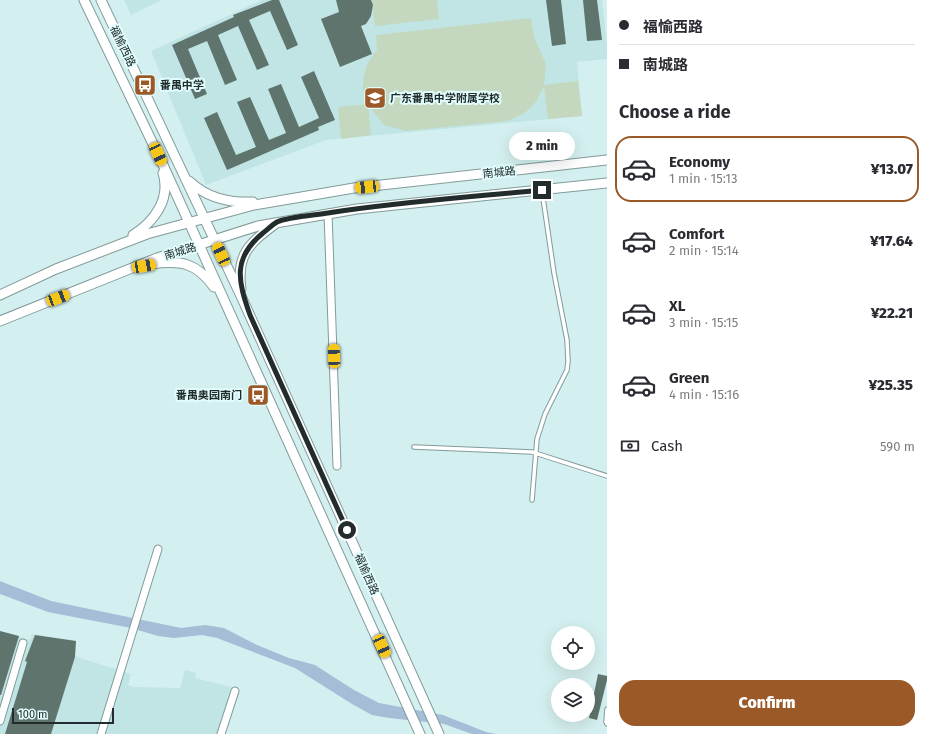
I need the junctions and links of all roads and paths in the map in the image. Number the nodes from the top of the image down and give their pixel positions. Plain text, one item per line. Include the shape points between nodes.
1 (84, 0) edge
2 (101, 0) edge
3 (158, 154) junction
4 (607, 160) edge
5 (186, 179) junction
6 (607, 183) edge
7 (542, 190) junction
8 (272, 201) junction
9 (328, 213) junction
10 (205, 219) junction
11 (278, 222) junction
12 (189, 223) junction
13 (215, 240) junction
14 (116, 245) junction
15 (198, 246) junction
16 (136, 267) junction
17 (0, 295) edge
18 (226, 303) junction
19 (250, 315) junction
20 (0, 321) edge
21 (414, 447) dead end
22 (535, 453) junction
23 (337, 466) dead end
24 (607, 476) edge
25 (532, 500) dead end
26 (158, 549) dead end
27 (24, 643) dead end
28 (235, 691) dead end
29 (607, 709) edge
30 (0, 721) edge
31 (607, 724) edge
32 (101, 734) edge
33 (221, 734) edge
34 (420, 734) edge
35 (439, 734) edge

1 - 3 street, 福愉西路
2 - 5 street, 福愉西路
3 - 12 street, 福愉西路
3 - 14 street via 165,178 161,207 148,224
4 - 8 street, 南城路 via 354,188
5 - 8 street via 202,192 218,199 239,202
5 - 10 street, 福愉西路
6 - 7 street, 南城路
7 - 9 street, 南城路
7 - 22 lane via 567,340 568,361 567,370 540,426
8 - 10 street, 南城路
9 - 11 street, 南城路
9 - 23 street
10 - 12 street, 南城路
10 - 13 street, 福愉西路
11 - 13 street, 南城路
11 - 19 street via 250,245 242,260 242,294
12 - 14 street, 南城路
12 - 15 street, 福愉西路
13 - 15 street, 南城路
13 - 19 street, 福愉西路
14 - 17 street, 南城路
15 - 16 street, 南城路
15 - 18 street, 福愉西路
16 - 18 street via 170,262 190,265 206,277
16 - 20 street, 南城路
18 - 34 street, 福愉西路
19 - 35 street, 福愉西路
21 - 22 lane
22 - 24 lane
22 - 25 lane
26 - 32 street
27 - 30 street
28 - 33 street
29 - 31 lane

